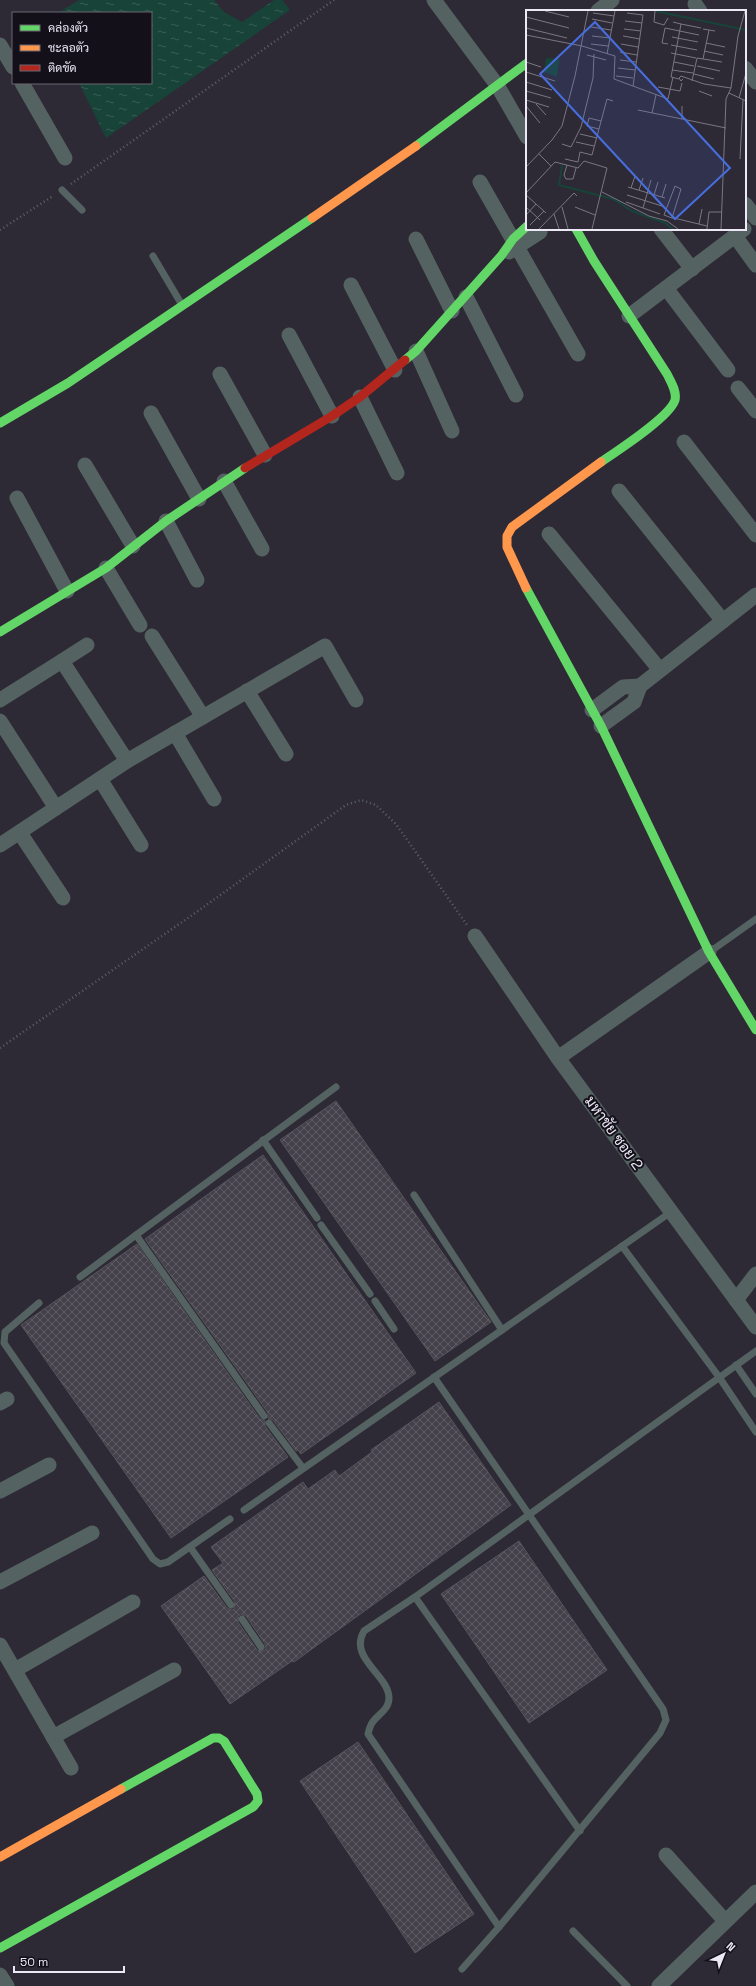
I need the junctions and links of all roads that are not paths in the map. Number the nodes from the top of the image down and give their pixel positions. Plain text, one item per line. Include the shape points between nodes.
1 (434, 0) edge
2 (612, 0) edge
3 (599, 10) edge
4 (0, 45) edge
5 (526, 64) edge
6 (12, 65) edge
7 (746, 69) edge
8 (756, 82) edge
9 (23, 84) edge
10 (497, 85) junction
11 (526, 136) edge
12 (65, 158) dead end
13 (480, 182) dead end
14 (62, 190) road end
15 (746, 205) edge
16 (82, 210) dead end
17 (756, 219) edge
18 (746, 227) edge
19 (533, 230) edge
20 (577, 230) edge
21 (662, 230) edge
22 (741, 231) edge
23 (416, 239) dead end
24 (515, 244) junction
25 (154, 256) dead end
26 (501, 256) joint
27 (756, 265) edge
28 (692, 269) junction
29 (352, 285) dead end
30 (666, 288) junction
31 (466, 297) junction
32 (182, 305) junction
33 (452, 311) junction
34 (630, 316) junction
35 (289, 335) dead end
36 (416, 351) junction
37 (578, 354) dead end
38 (395, 370) junction
39 (728, 370) dead end
40 (220, 374) dead end
41 (738, 388) dead end
42 (516, 395) dead end
43 (360, 397) junction
44 (756, 411) edge
45 (151, 413) dead end
46 (332, 416) junction
47 (0, 423) edge
48 (452, 431) dead end
49 (684, 442) dead end
50 (264, 455) junction
51 (85, 464) dead end
52 (397, 473) dead end
53 (224, 481) junction
54 (619, 491) dead end
55 (17, 498) dead end
56 (199, 499) junction
57 (166, 521) junction
58 (549, 534) dead end
59 (756, 535) edge
60 (134, 546) junction
61 (262, 549) dead end
62 (106, 568) junction
63 (197, 580) dead end
64 (67, 590) junction
65 (756, 595) edge
66 (723, 621) junction
67 (140, 625) dead end
68 (1, 628) edge
69 (152, 636) dead end
70 (87, 645) dead end
71 (62, 661) junction
72 (660, 670) junction
73 (640, 686) junction
74 (247, 691) junction
75 (0, 700) edge
76 (356, 700) dead end
77 (592, 710) junction
78 (203, 717) junction
79 (0, 721) edge
80 (601, 726) junction
81 (175, 733) junction
82 (286, 754) dead end
83 (127, 761) junction
84 (100, 779) junction
85 (214, 800) dead end
86 (56, 808) junction
87 (20, 833) junction
88 (0, 845) edge
89 (141, 845) dead end
90 (63, 898) dead end
91 (756, 919) edge
92 (475, 936) road end
93 (709, 952) junction
94 (756, 1030) edge
95 (558, 1058) junction
96 (336, 1087) dead end
97 (263, 1140) junction
98 (414, 1195) dead end
99 (671, 1212) junction
100 (317, 1218) dead end
101 (321, 1225) dead end
102 (136, 1234) junction
103 (622, 1246) junction
104 (756, 1274) edge
105 (80, 1277) dead end
106 (370, 1294) dead end
107 (736, 1300) junction
108 (375, 1301) dead end
109 (39, 1303) dead end
110 (756, 1327) edge
111 (394, 1329) dead end
112 (502, 1330) junction
113 (756, 1351) edge
114 (736, 1365) junction
115 (434, 1377) junction
116 (719, 1377) junction
117 (756, 1394) edge
118 (264, 1416) dead end
119 (269, 1423) dead end
120 (756, 1432) edge
121 (49, 1465) dead end
122 (303, 1468) junction
123 (0, 1491) edge
124 (244, 1510) dead end
125 (529, 1514) junction
126 (230, 1519) dead end
127 (92, 1533) dead end
128 (190, 1547) junction
129 (0, 1582) edge
130 (415, 1597) junction
131 (133, 1602) dead end
132 (231, 1605) dead end
133 (242, 1619) dead end
134 (0, 1645) edge
135 (261, 1647) dead end
136 (15, 1670) junction
137 (174, 1670) dead end
138 (53, 1737) junction
139 (71, 1768) dead end
140 (580, 1831) junction
141 (666, 1855) dead end
142 (0, 1857) edge
143 (756, 1892) edge
144 (725, 1921) junction
145 (499, 1927) junction
146 (573, 1931) dead end
147 (0, 1948) edge
148 (462, 1969) dead end
149 (0, 1975) edge
150 (7, 1986) edge
151 (627, 1986) edge
152 (659, 1986) edge

1 - 10 street
2 - 3 street
4 - 6 street
5 - 10 street
7 - 8 street
9 - 12 street
10 - 11 street
10 - 32 street via 435,133
13 - 24 street
14 - 16 lane
15 - 17 street
17 - 18 street
19 - 24 street
20 - 34 street
21 - 28 street
22 - 27 street
22 - 28 street
23 - 33 street
24 - 26 street
24 - 37 street
25 - 32 lane
26 - 31 street
28 - 30 street
29 - 38 street
30 - 34 street
30 - 39 street
31 - 33 street
31 - 42 street
32 - 47 street via 68,384
33 - 36 street
34 - 77 street via 673,385 676,397 672,408 521,519 507,536 507,547 520,577
35 - 46 street
36 - 38 street
36 - 48 street
38 - 43 street
40 - 50 street
41 - 44 street
43 - 46 street
43 - 52 street
45 - 56 street
46 - 50 street
49 - 59 street
50 - 53 street
51 - 60 street
53 - 56 street
53 - 61 street
54 - 66 street
55 - 64 street
56 - 57 street
57 - 60 street
57 - 63 street
58 - 72 street
60 - 62 street
62 - 64 street
62 - 67 street
64 - 68 street
65 - 66 street
66 - 72 street
69 - 78 street
70 - 71 street
71 - 75 street
71 - 83 street
72 - 73 street
73 - 77 street via 624,687
73 - 80 street via 634,702
74 - 76 street via 325,646
74 - 78 street
74 - 82 street
77 - 80 street
78 - 81 street
79 - 86 street
80 - 93 street
81 - 83 street
81 - 85 street
83 - 84 street
84 - 86 street
84 - 89 street
86 - 87 street
87 - 88 street
87 - 90 street
91 - 93 lane
92 - 95 street, มหาชัย ซอย 2
93 - 94 street
93 - 95 street
95 - 99 street, มหาชัย ซอย 2
96 - 97 lane
97 - 100 lane
97 - 102 lane
98 - 112 lane
99 - 103 lane
99 - 107 street, มหาชัย ซอย 2
101 - 106 lane
102 - 105 lane
102 - 118 lane
103 - 112 lane
103 - 116 lane
104 - 107 street
107 - 110 street, มหาชัย ซอย 2
108 - 111 lane
109 - 128 lane via 5,1332 4,1343 153,1559 160,1564 168,1562
112 - 115 lane
113 - 114 lane
114 - 116 lane
114 - 117 lane
115 - 122 lane
115 - 125 lane
116 - 120 lane
116 - 125 lane
119 - 122 lane
121 - 123 street
122 - 124 lane
125 - 130 lane
125 - 140 lane via 663,1709 666,1720 660,1733
126 - 128 lane
127 - 129 street
128 - 132 lane
130 - 140 lane
130 - 145 lane via 364,1631 359,1639 360,1650 389,1697 387,1707 371,1724 368,1734
131 - 136 street
133 - 135 lane
134 - 136 street
136 - 138 street
137 - 138 street
138 - 139 street
140 - 145 lane
141 - 144 street
142 - 147 street via 213,1738 224,1741 257,1794 258,1801 253,1807
143 - 144 street
144 - 152 street
145 - 148 lane
146 - 151 lane
149 - 150 street

